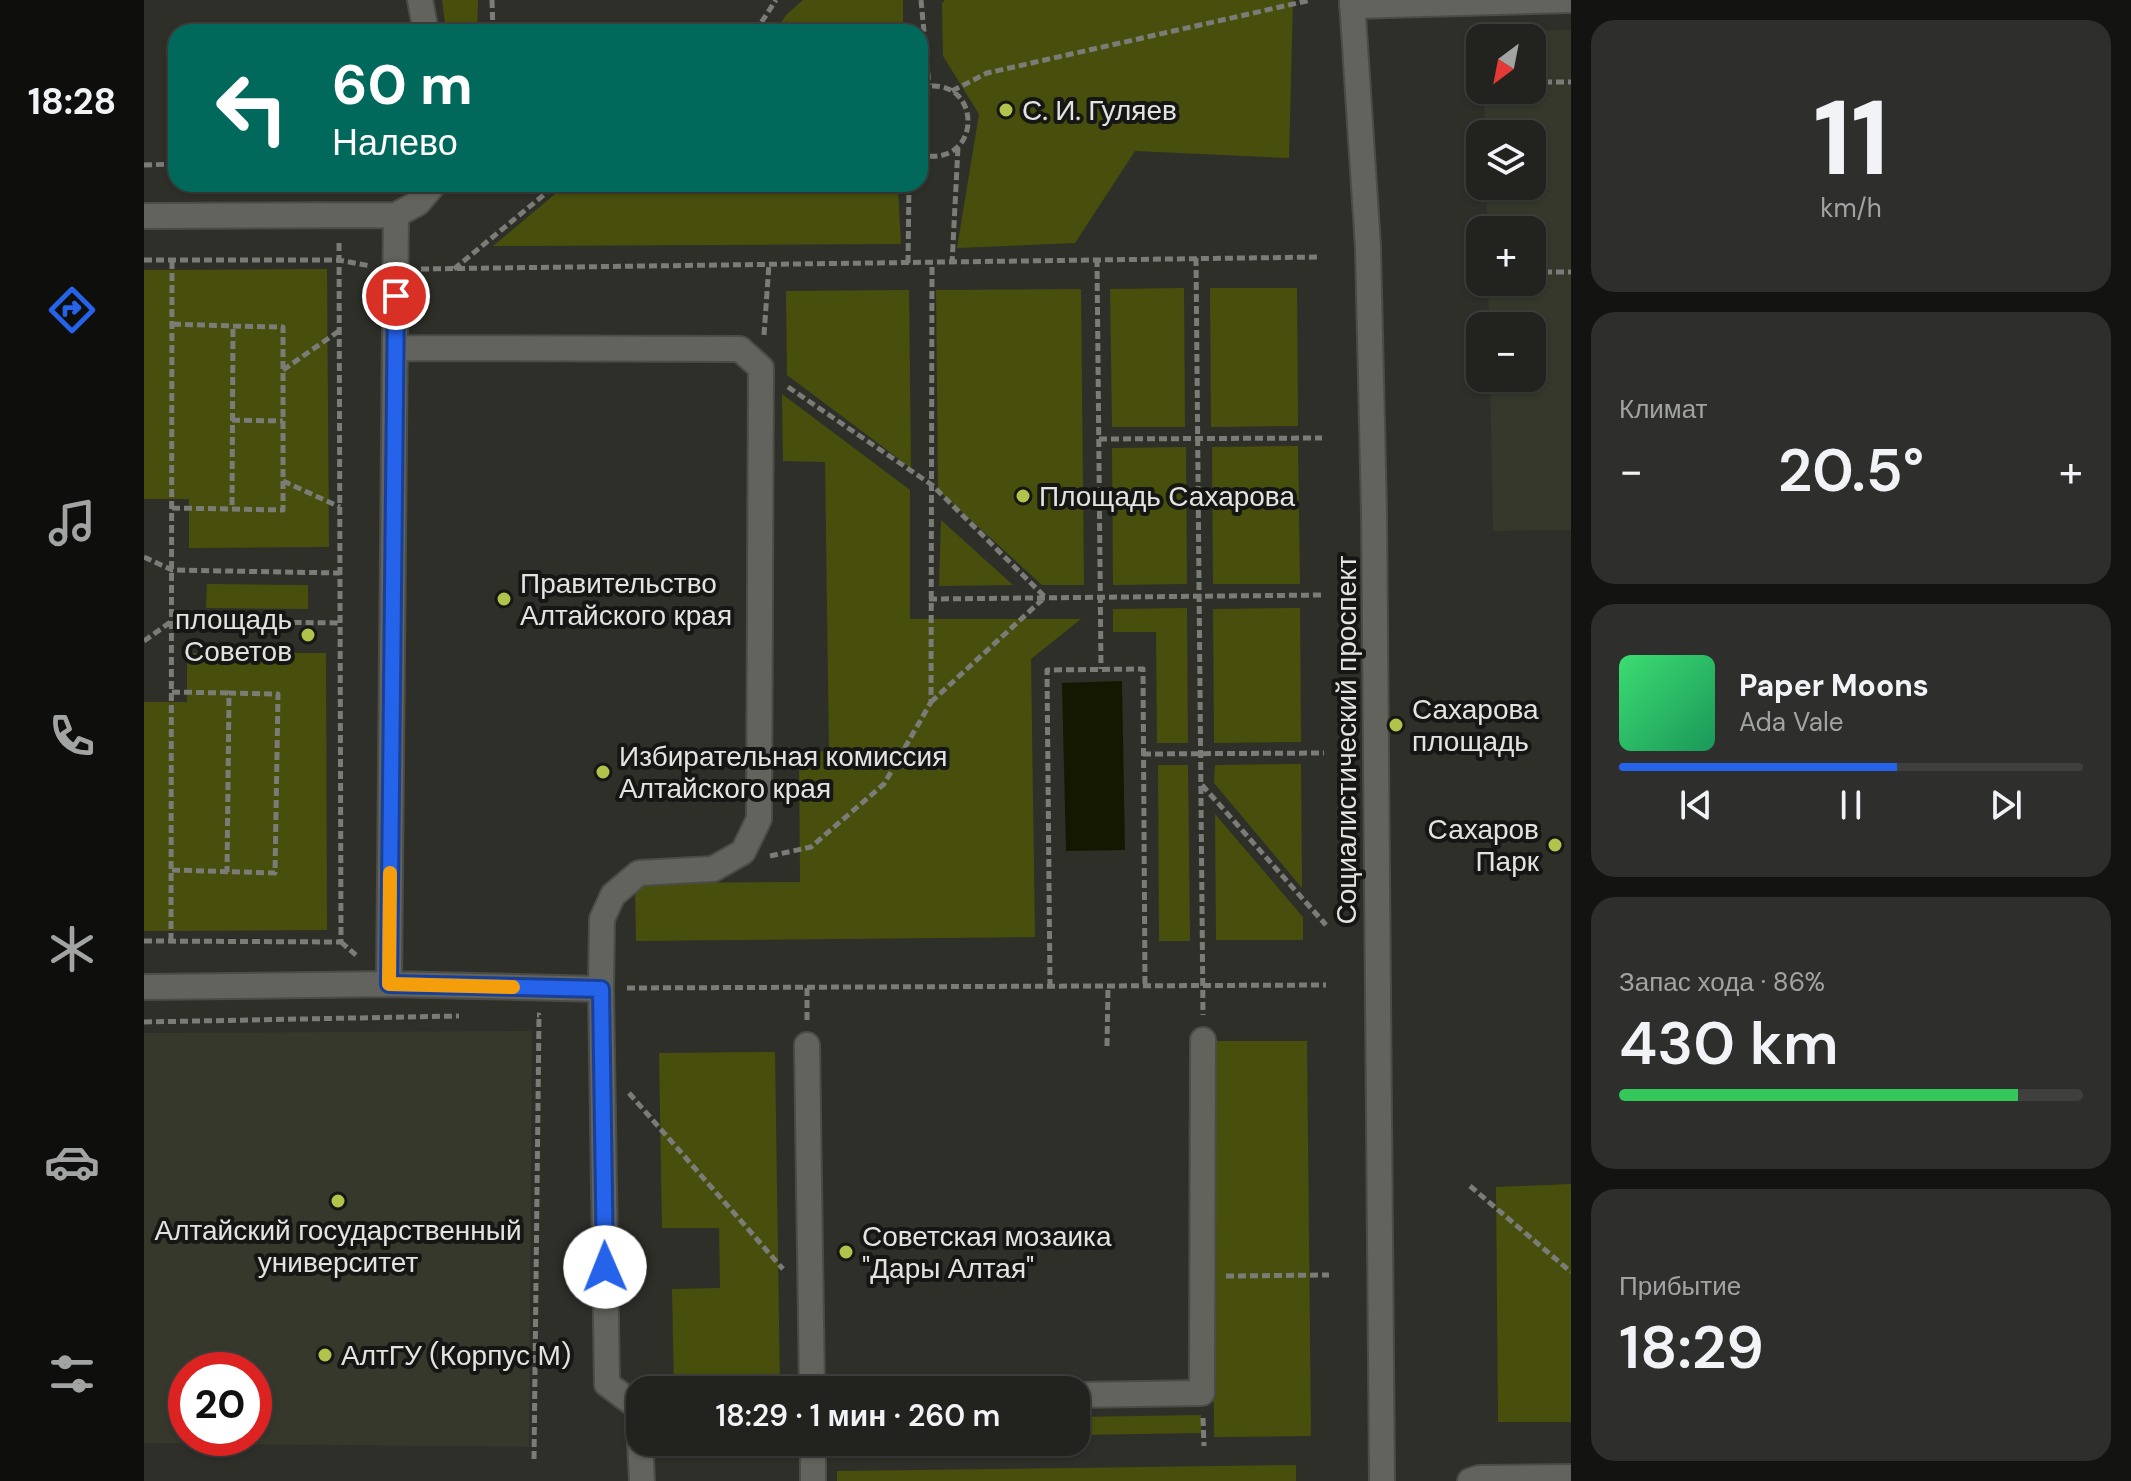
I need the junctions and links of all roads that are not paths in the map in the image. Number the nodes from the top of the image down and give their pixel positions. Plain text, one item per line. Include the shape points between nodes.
1 (420, 0) edge
2 (1571, 0) edge
3 (1352, 3) edge
4 (424, 24) edge
5 (427, 192) edge
6 (396, 215) junction
7 (144, 216) edge
8 (395, 348) junction
9 (389, 984) junction
10 (144, 987) edge
11 (601, 989) junction
12 (1203, 1040) road end
13 (807, 1045) dead end
14 (812, 1376) edge
15 (1090, 1395) edge
16 (626, 1398) edge
17 (641, 1456) edge
18 (813, 1456) edge
19 (1571, 1477) edge
20 (642, 1481) edge
21 (813, 1481) edge
22 (1382, 1481) edge
23 (1470, 1481) edge

1 - 4 street
2 - 3 street
3 - 22 street, Социалистический проспект via 1368,247 1374,498
5 - 6 street
6 - 7 street
6 - 8 street
8 - 9 street
8 - 11 street via 740,349 761,368 759,819 743,852 713,869 639,873 613,895 602,919
9 - 10 street
9 - 11 street
11 - 16 street via 607,1384
12 - 15 street via 1202,1393
13 - 14 street
17 - 20 street
18 - 21 street
19 - 23 street

